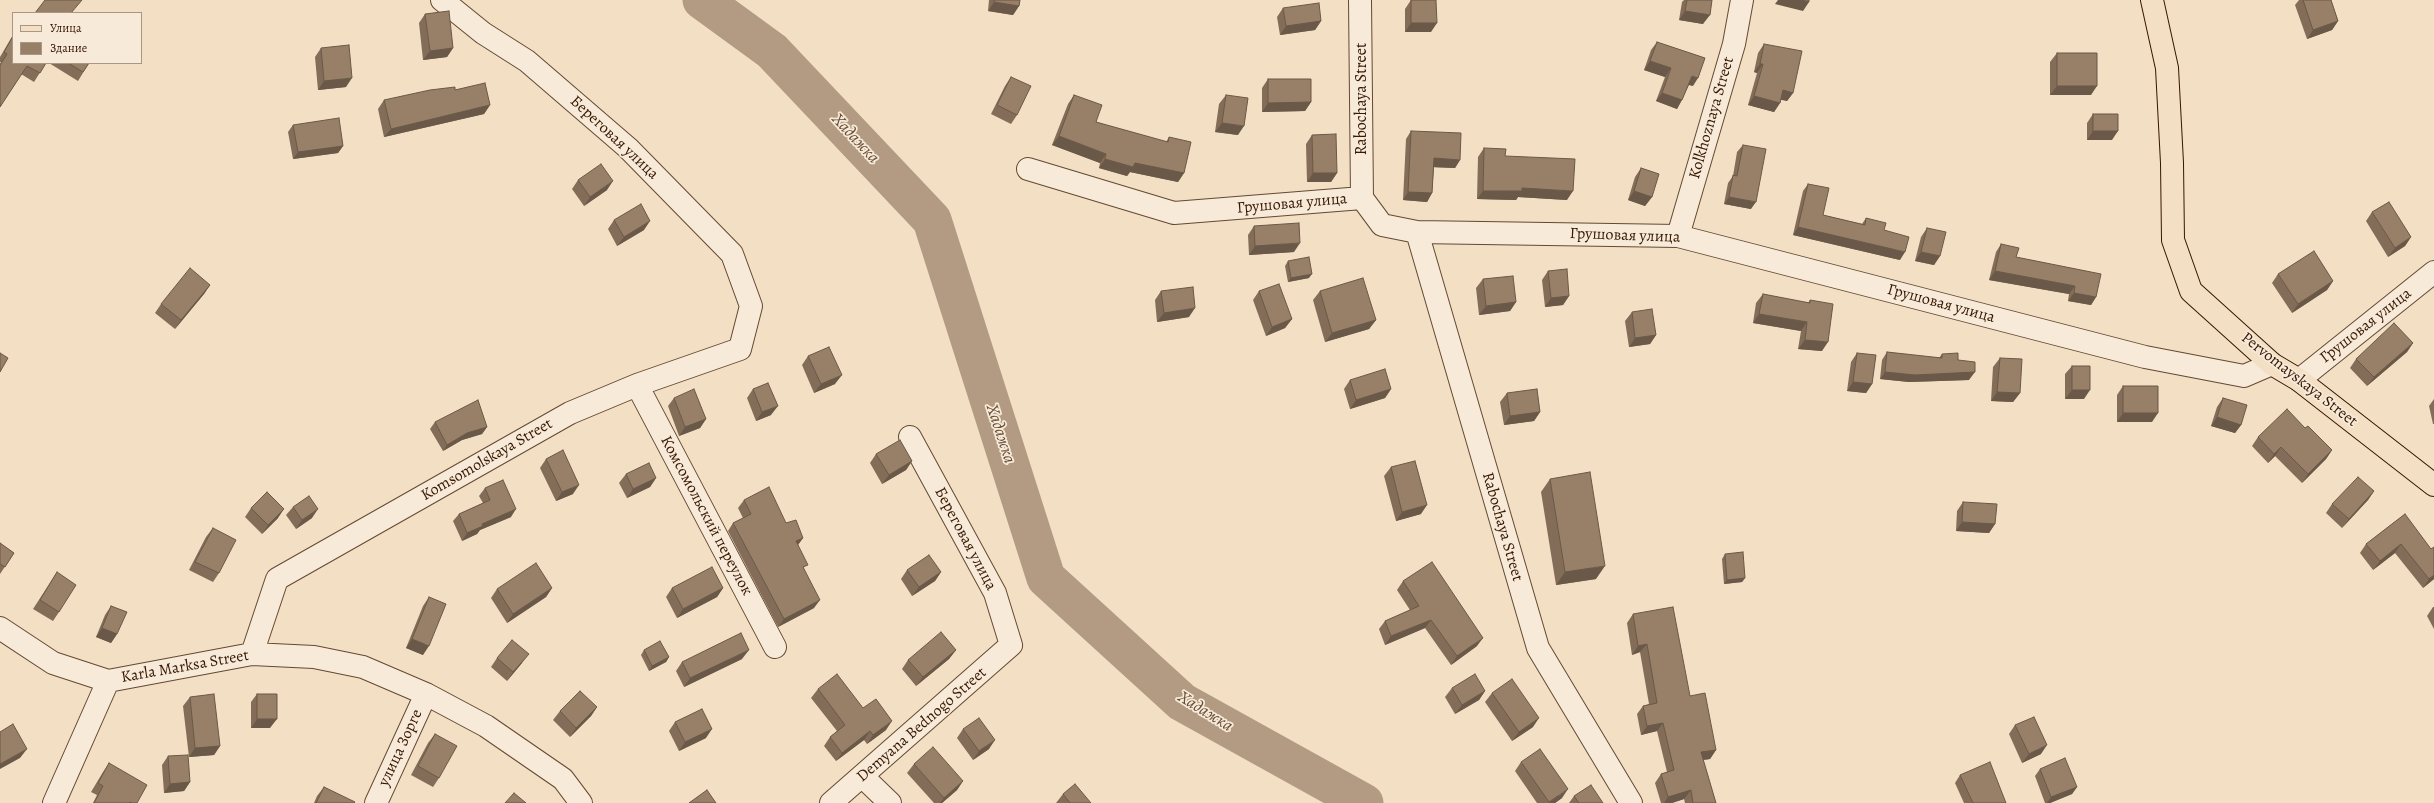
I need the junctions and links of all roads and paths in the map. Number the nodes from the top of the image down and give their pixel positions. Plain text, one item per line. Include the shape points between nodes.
1 (442, 0) edge
2 (1360, 0) edge
3 (1742, 0) edge
4 (2152, 0) edge
5 (1028, 169) dead end
6 (1362, 198) junction
7 (1417, 232) junction
8 (1678, 236) junction
9 (2434, 272) edge
10 (751, 306) joint
11 (2272, 364) junction
12 (2298, 380) junction
13 (637, 385) junction
14 (910, 437) dead end
15 (2434, 485) edge
16 (0, 628) edge
17 (1011, 645) joint
18 (775, 647) dead end
19 (252, 654) junction
20 (108, 681) junction
21 (426, 694) junction
22 (863, 777) junction
23 (54, 803) edge
24 (376, 803) edge
25 (581, 803) edge
26 (831, 803) edge
27 (890, 803) edge
28 (1631, 803) edge

1 - 10 street, Береговая улица via 483,33 527,61 628,148 732,254
2 - 6 street, Rabochaya Street
3 - 8 street, Kolkhoznaya Street via 1734,44
4 - 11 main road, Pervomayskaya Street via 2166,68 2172,163 2173,240 2191,291
5 - 6 street, Грушовая улица via 1174,213
6 - 7 street, Грушовая улица via 1382,225
7 - 8 street, Грушовая улица
7 - 28 street, Rabochaya Street via 1538,648
8 - 11 street, Грушовая улица via 2145,357 2244,376
9 - 12 street, Грушовая улица
10 - 13 street, Komsomolskaya Street via 740,349
11 - 12 main road, Pervomayskaya Street
12 - 15 main road, Pervomayskaya Street
13 - 18 street, Комсомольский переулок
13 - 19 street, Komsomolskaya Street via 570,413 277,579
14 - 17 street, Береговая улица via 995,593
16 - 20 street, Karla Marksa Street via 53,663
17 - 22 street, Demyana Bednogo Street
19 - 20 street, Karla Marksa Street
19 - 21 street, Karla Marksa Street via 314,657 363,666
20 - 23 street
21 - 24 street, улица Зорге
21 - 25 street, Karla Marksa Street via 486,726 550,770 563,780
22 - 26 street, Demyana Bednogo Street
22 - 27 street

